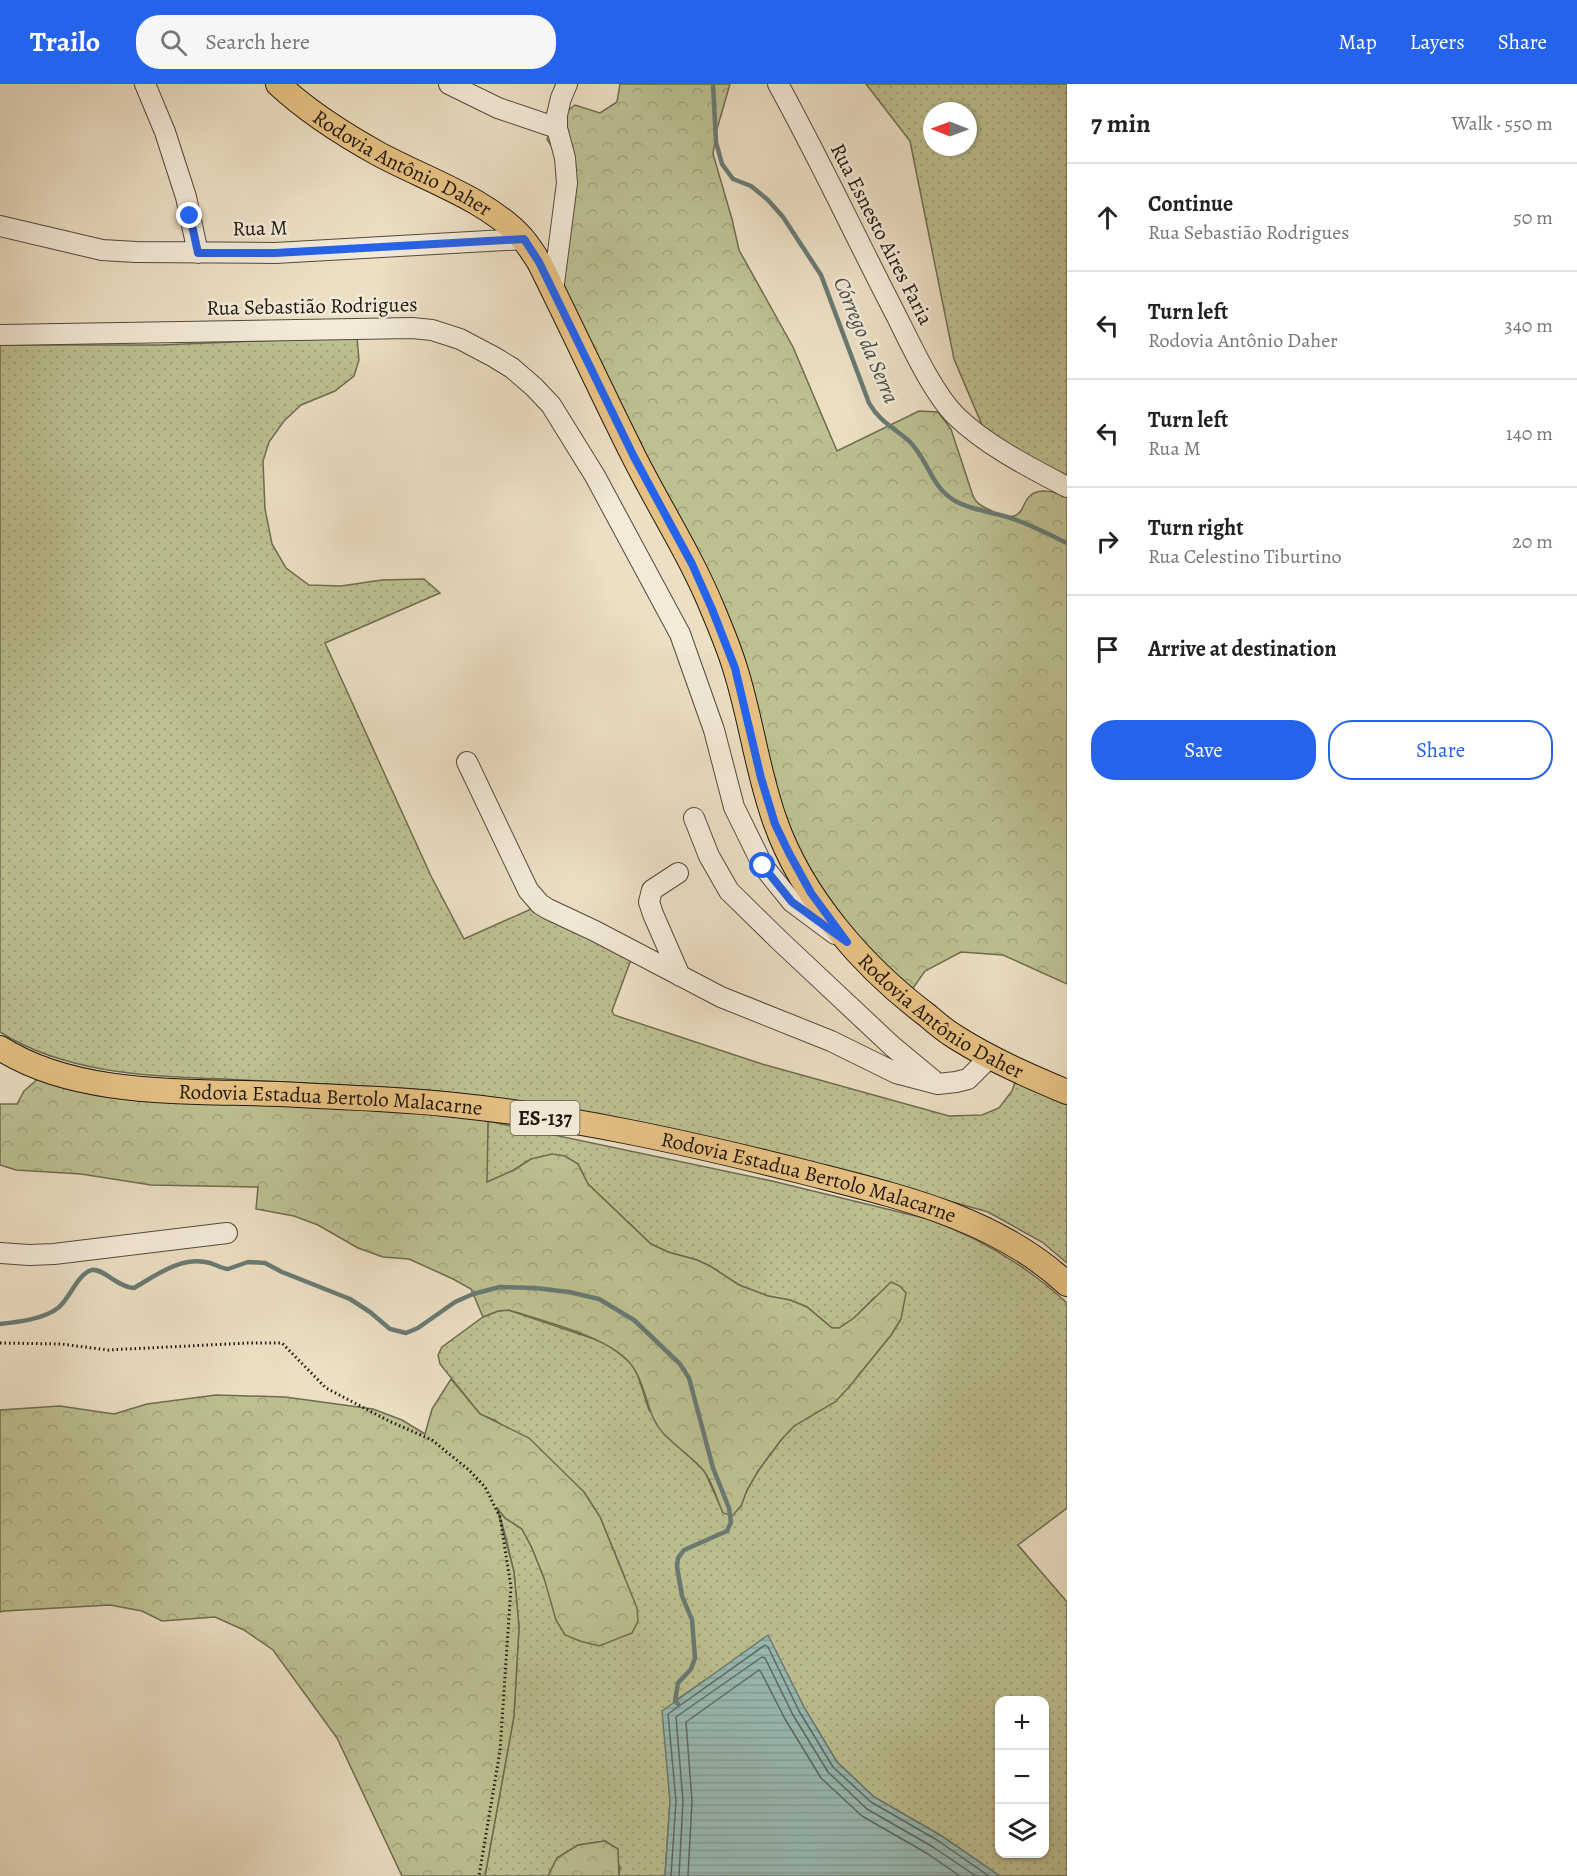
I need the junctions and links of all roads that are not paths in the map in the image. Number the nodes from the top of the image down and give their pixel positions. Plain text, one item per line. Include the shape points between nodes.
1 (145, 84) edge
2 (279, 84) edge
3 (449, 84) edge
4 (567, 84) edge
5 (778, 84) edge
6 (557, 128) junction
7 (0, 226) edge
8 (524, 239) junction
9 (198, 253) junction
10 (553, 291) junction
11 (0, 335) edge
12 (1067, 487) edge
13 (467, 762) dead end
14 (694, 818) dead end
15 (678, 873) dead end
16 (847, 942) junction
17 (680, 976) junction
18 (0, 1048) edge
19 (990, 1057) junction
20 (938, 1084) junction
21 (1067, 1092) edge
22 (227, 1233) dead end
23 (0, 1253) edge
24 (1067, 1284) edge

1 - 9 street via 186,197
2 - 8 main road, Rodovia Antônio Daher via 318,118 377,153 458,192
3 - 6 street via 498,108
4 - 6 street
5 - 12 street, Rua Esnesto Aires Faria via 921,364 946,404 982,437
6 - 10 street via 567,183
7 - 9 street, Rua M via 102,250
8 - 9 street, Rua M via 275,253
8 - 10 main road, Rodovia Antônio Daher
10 - 16 main road, Rodovia Antônio Daher via 712,609 735,668 775,824 811,893
11 - 16 street, Rua Sebastião Rodrigues via 412,328 460,339 512,369 545,399 564,424 680,634 714,729 734,807 763,866 792,902
13 - 17 street via 528,890 540,904
14 - 20 street via 708,856 729,891 892,1046
15 - 17 street via 652,890 649,902
16 - 19 main road, Rodovia Antônio Daher via 917,1008
17 - 20 street via 896,1073
18 - 24 main road, Rodovia Estadua Bertolo Malacarne / ES-137 via 42,1070 106,1085 455,1105 565,1121 716,1151 952,1214 1002,1237 1050,1268
19 - 20 street via 968,1079
19 - 21 main road, Rodovia Antônio Daher
22 - 23 street via 54,1254

